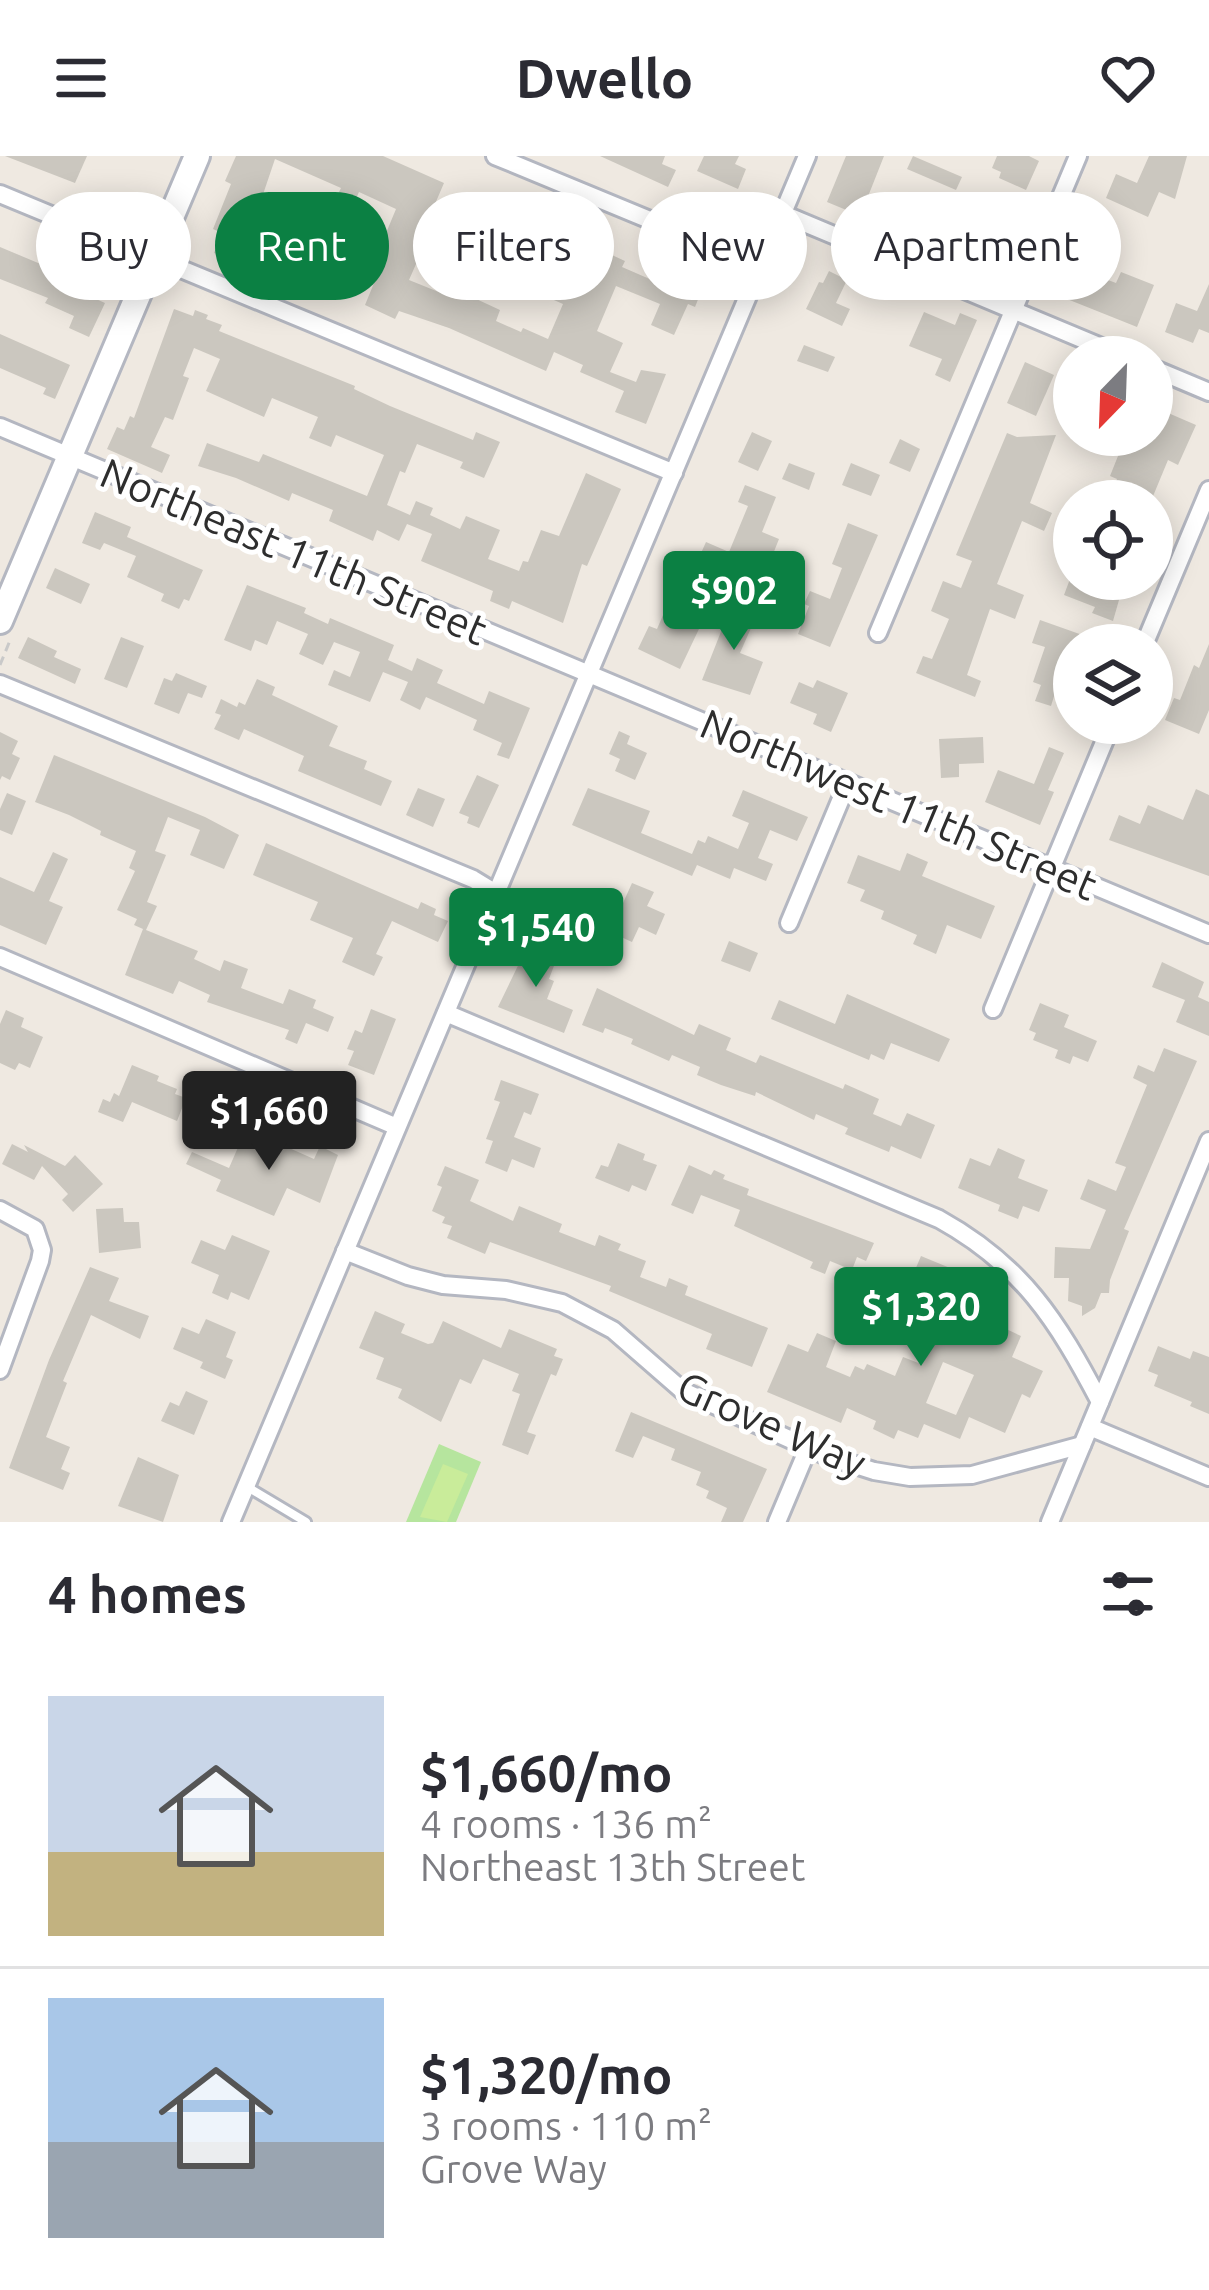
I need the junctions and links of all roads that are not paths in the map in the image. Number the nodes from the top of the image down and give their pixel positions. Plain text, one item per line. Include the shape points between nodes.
1 (196, 156) edge
2 (495, 156) edge
3 (807, 156) edge
4 (1078, 156) edge
5 (181, 192) edge
6 (792, 192) edge
7 (0, 194) edge
8 (36, 208) edge
9 (638, 215) edge
10 (807, 224) edge
11 (191, 271) edge
12 (136, 300) edge
13 (747, 300) edge
14 (1013, 310) junction
15 (1075, 336) edge
16 (1173, 377) edge
17 (1209, 392) edge
18 (0, 427) edge
19 (70, 456) junction
20 (674, 473) junction
21 (1209, 490) edge
22 (0, 621) edge
23 (1153, 624) edge
24 (878, 633) dead end
25 (588, 675) junction
26 (0, 684) edge
27 (1103, 744) edge
28 (848, 782) junction
29 (1051, 868) junction
30 (496, 892) junction
31 (789, 922) dead end
32 (1209, 934) edge
33 (0, 957) edge
34 (993, 1009) dead end
35 (446, 1013) junction
36 (398, 1127) junction
37 (1209, 1142) edge
38 (0, 1210) edge
39 (345, 1251) junction
40 (0, 1370) edge
41 (1100, 1402) junction
42 (1086, 1436) junction
43 (809, 1446) junction
44 (1209, 1477) edge
45 (246, 1486) junction
46 (231, 1522) edge
47 (306, 1522) edge
48 (777, 1522) edge
49 (1050, 1522) edge

1 - 5 street
2 - 9 street
3 - 6 street
4 - 14 street
7 - 8 street
10 - 14 street
11 - 20 street
12 - 19 street
13 - 20 street
14 - 15 street
14 - 24 street
16 - 17 street
18 - 19 street, Northeast 11th Street
19 - 22 street
19 - 25 street, Northeast 11th Street
20 - 25 street
21 - 23 street
25 - 28 street, Northwest 11th Street
25 - 30 street
26 - 30 street
27 - 29 street
28 - 29 street, Northwest 11th Street
28 - 31 street
29 - 32 street, Northwest 11th Street
29 - 34 street
30 - 35 street
33 - 36 street
35 - 36 street
35 - 41 street via 971,1237 1043,1304
36 - 39 street
37 - 41 street
38 - 40 street via 35,1229 42,1250
39 - 43 street, Grove Way via 443,1285 562,1303 613,1330 682,1391
39 - 45 street
41 - 42 street
42 - 43 street, Grove Way via 996,1471 935,1478 874,1471
42 - 44 street
42 - 49 street
43 - 48 street
45 - 46 street
45 - 47 lane

